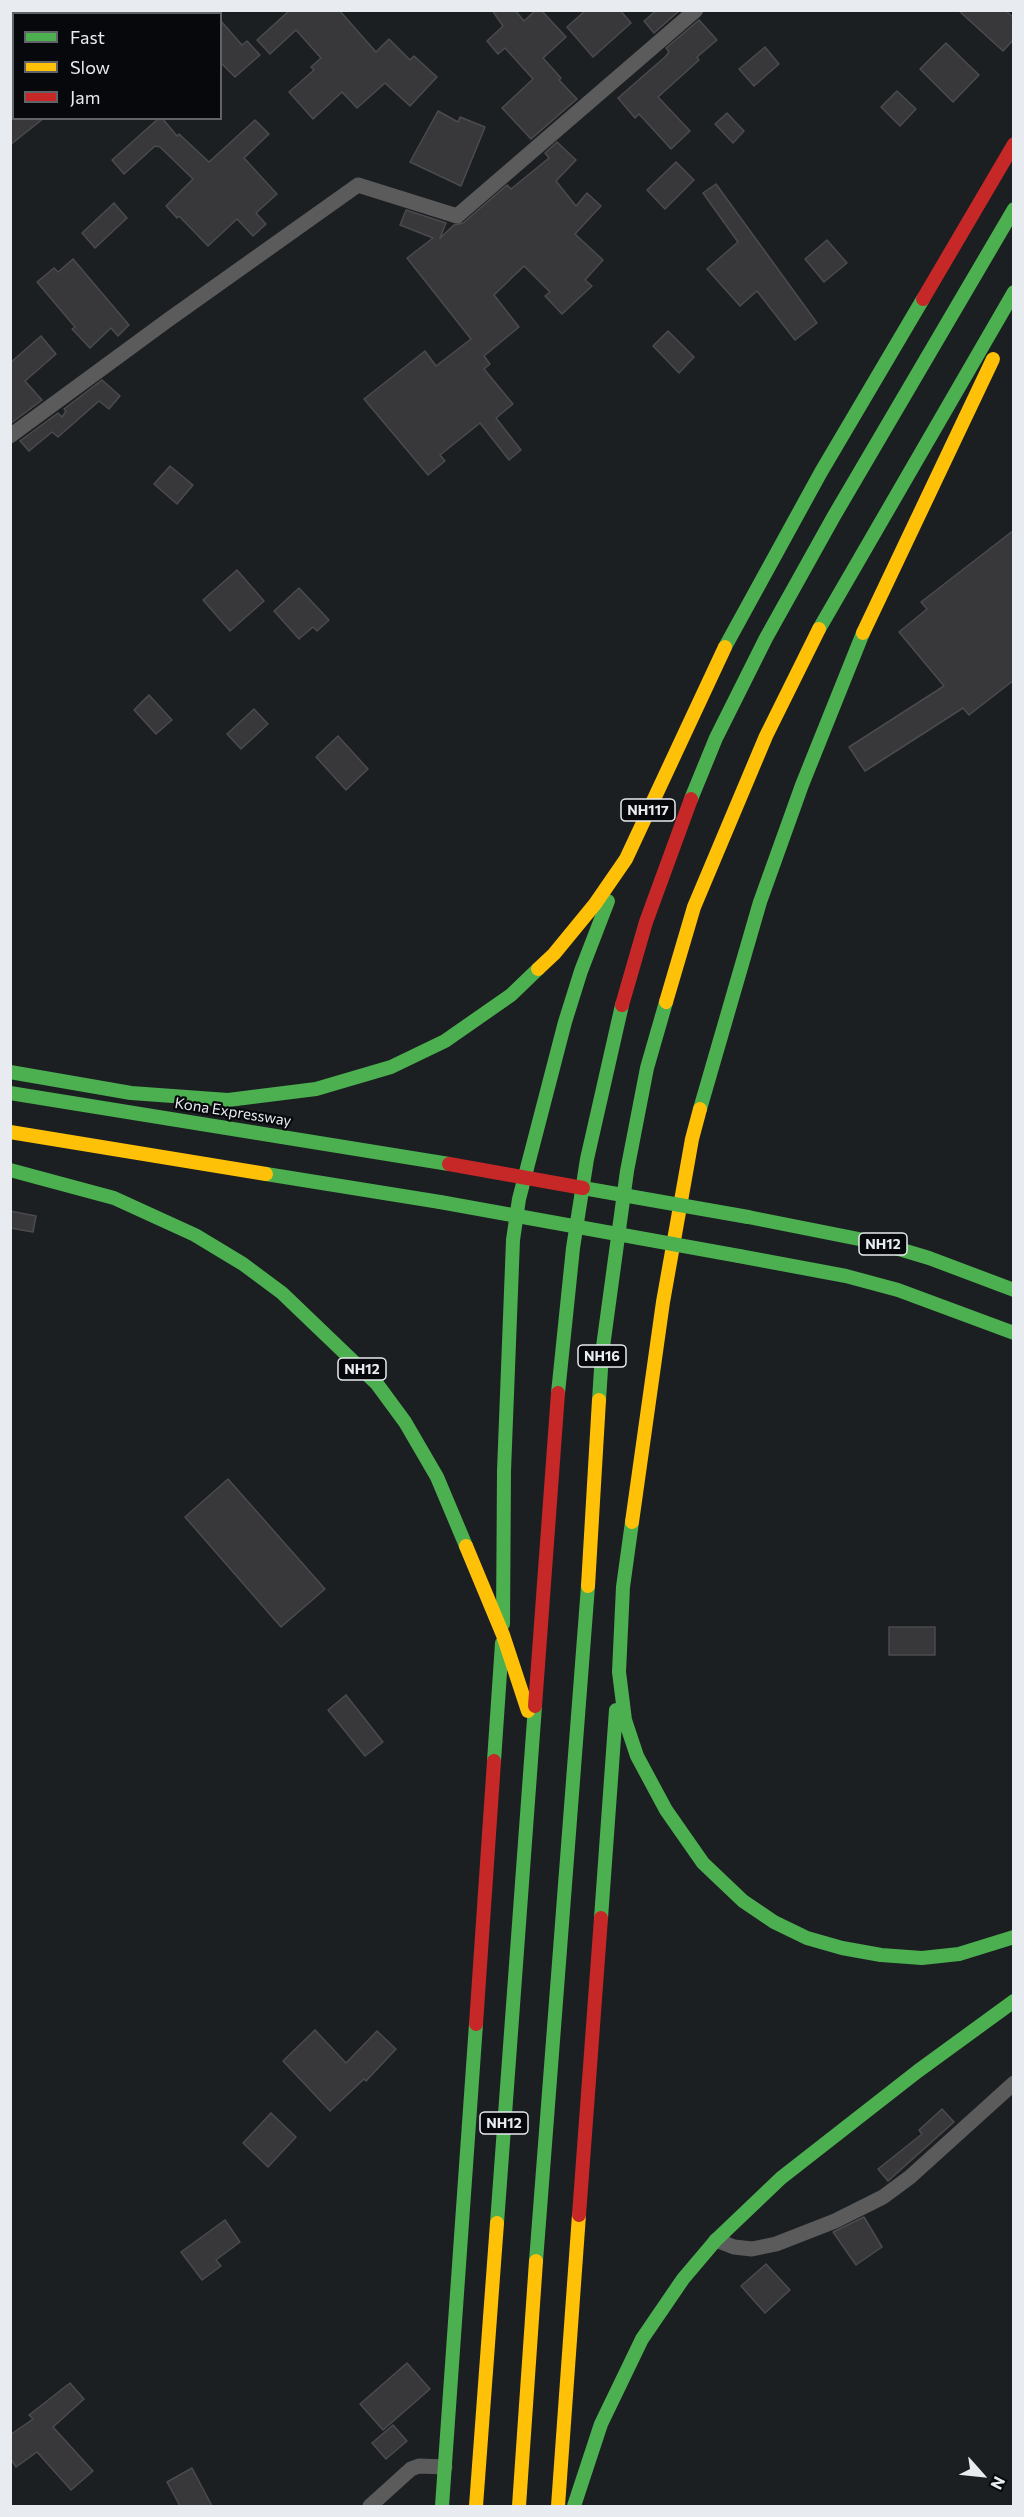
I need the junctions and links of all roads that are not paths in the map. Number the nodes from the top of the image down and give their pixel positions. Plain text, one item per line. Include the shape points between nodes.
1 (696, 10) edge
2 (1014, 144) edge
3 (1014, 209) edge
4 (1014, 292) edge
5 (1014, 317) edge
6 (10, 436) edge
7 (626, 859) junction
8 (10, 1072) edge
9 (10, 1093) edge
10 (10, 1132) edge
11 (10, 1170) edge
12 (1014, 1290) edge
13 (1014, 1334) edge
14 (503, 1635) junction
15 (619, 1672) junction
16 (533, 1740) junction
17 (1014, 1937) edge
18 (1014, 2001) edge
19 (1014, 2083) edge
20 (716, 2240) junction
21 (445, 2467) junction
22 (370, 2506) edge
23 (442, 2506) edge
24 (476, 2506) edge
25 (519, 2506) edge
26 (558, 2506) edge
27 (574, 2506) edge

1 - 6 street via 457,216 358,185
2 - 7 main road, NH117 via 821,472 721,655
3 - 16 main road, NH16 via 766,638 716,738 646,922 614,1033 573,1248
4 - 25 main road, NH16 via 821,626 766,736 694,907 647,1068 627,1171 602,1354 580,1708
5 - 15 main road via 867,625 760,902 724,1020 692,1139 663,1302 623,1587
7 - 8 main road, NH117 via 555,954 511,995 445,1041 391,1067 316,1089 228,1100 131,1093
7 - 14 main road via 572,1002 519,1199 508,1320
9 - 12 main road, Kona Expressway / NH12, bridge via 748,1217 879,1243
10 - 13 main road, bridge via 440,1202 846,1276 898,1290
11 - 14 main road, NH12 via 114,1198 166,1220 243,1264 317,1323 377,1384 438,1477
14 - 16 main road, NH12 via 527,1706
14 - 21 main road
15 - 17 main road via 625,1720 636,1756 683,1838 716,1877 774,1922 807,1938 842,1948 922,1958 959,1954
15 - 26 main road
16 - 24 main road, NH12
18 - 20 main road via 781,2178
19 - 20 street via 910,2177 882,2197 776,2244 752,2249
20 - 27 main road via 683,2279 642,2339 601,2424
21 - 22 street via 411,2469
21 - 23 main road

